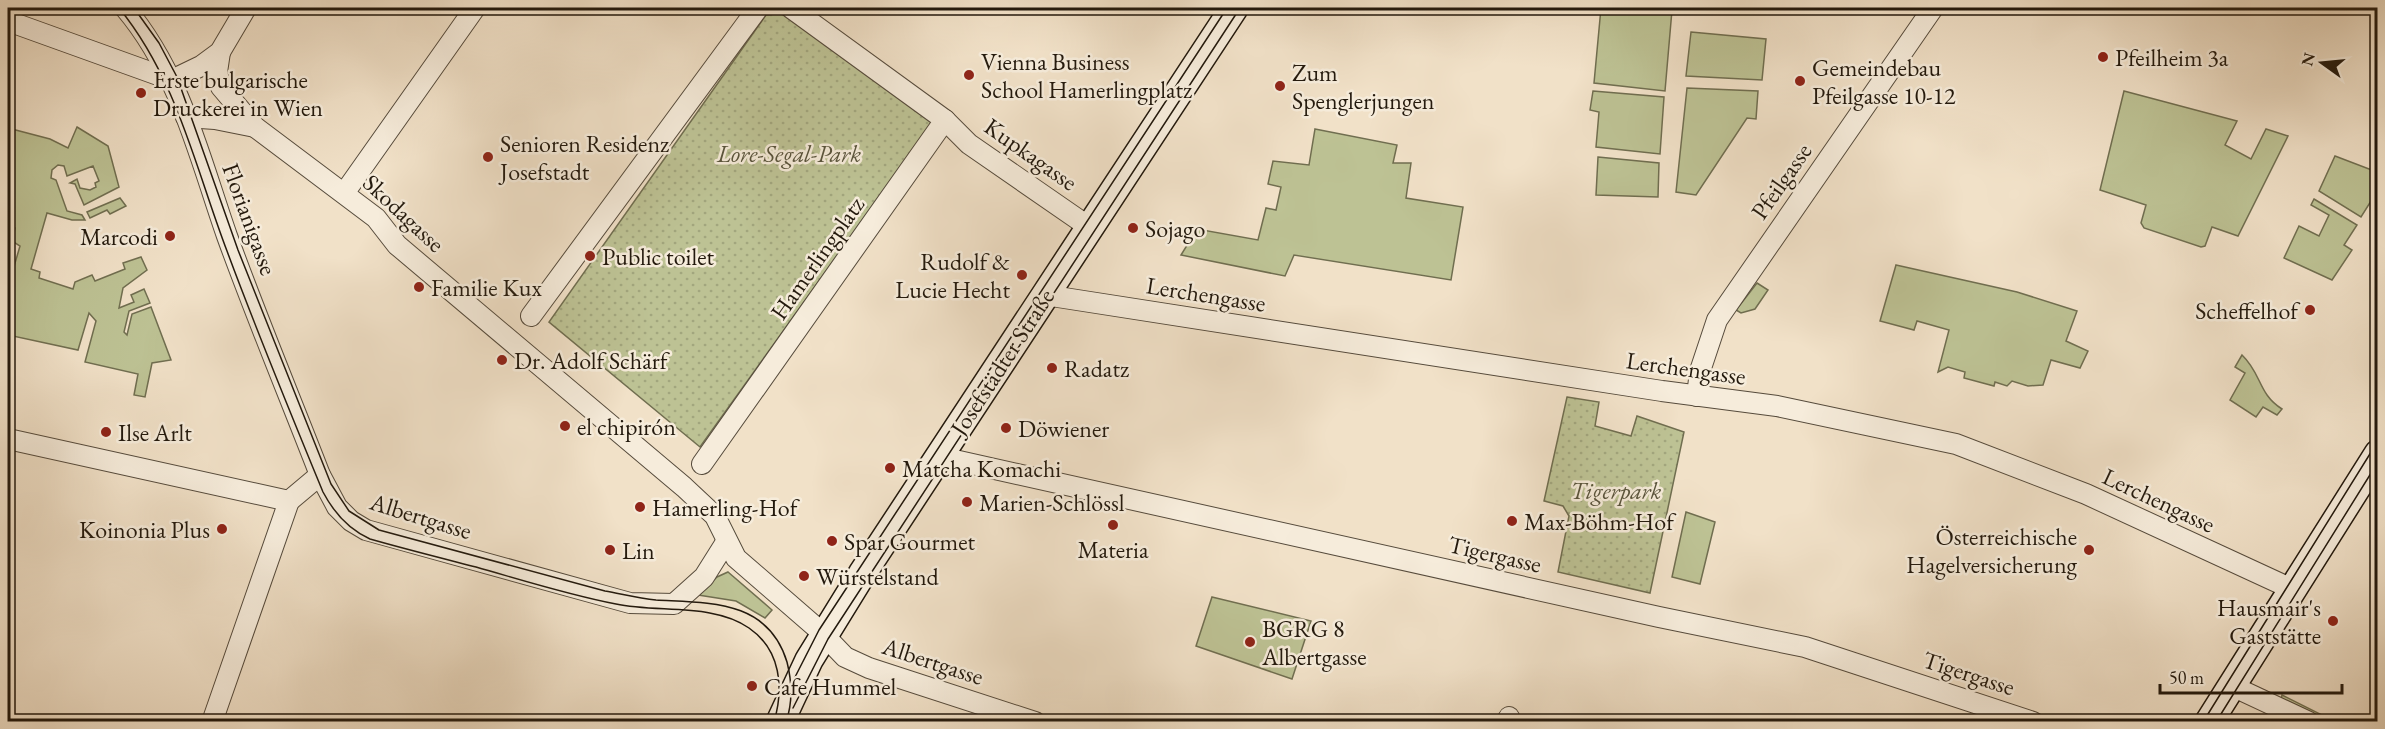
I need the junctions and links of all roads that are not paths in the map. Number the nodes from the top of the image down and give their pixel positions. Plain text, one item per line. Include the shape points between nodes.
1 (125, 8) edge
2 (246, 8) edge
3 (475, 8) edge
4 (758, 8) edge
5 (791, 8) edge
6 (1234, 8) edge
7 (1933, 8) edge
8 (8, 21) edge
9 (220, 52) junction
10 (172, 80) junction
11 (186, 117) junction
12 (945, 120) junction
13 (255, 127) junction
14 (345, 192) junction
15 (1089, 227) junction
16 (1045, 295) junction
17 (531, 316) dead end
18 (1697, 396) junction
19 (8, 439) edge
20 (2378, 454) edge
21 (941, 457) junction
22 (702, 464) dead end
23 (320, 475) junction
24 (290, 501) junction
25 (731, 550) junction
26 (2292, 590) junction
27 (824, 635) junction
28 (2232, 686) junction
29 (212, 722) edge
30 (780, 722) edge
31 (1035, 722) edge
32 (2033, 722) edge
33 (2209, 722) edge
34 (2309, 722) edge

1 - 10 street via 142,28
2 - 9 street
3 - 14 street
4 - 17 street
5 - 12 street
6 - 15 street, Josefstädter Straße
7 - 18 street, Pfeilgasse via 1717,320 1700,371
8 - 10 street
9 - 10 street
9 - 13 street, Skodagasse via 217,72 221,87
10 - 11 street, Florianigasse
11 - 13 street, Skodagasse
11 - 23 street, Florianigasse via 228,238
12 - 15 street, Kupkagasse via 969,144
12 - 22 street, Hamerlingplatz
13 - 14 street, Skodagasse
14 - 25 street, Skodagasse via 376,218 397,245 684,487 715,516
15 - 16 street, Josefstädter Straße
16 - 18 street, Lerchengasse
16 - 21 street, Josefstädter Straße
18 - 26 street, Lerchengasse via 1777,406 1956,444 2086,494
19 - 24 street
20 - 26 street
21 - 27 street, Josefstädter Straße
21 - 32 street, Tigergasse via 1805,647
23 - 24 street
23 - 25 street, Albertgasse via 337,507 372,533 605,597 651,605 674,604
24 - 29 street
25 - 27 street, Albertgasse
26 - 28 street
27 - 30 street, Josefstädter Straße
27 - 31 street, Albertgasse via 845,657 869,668
28 - 33 street
28 - 34 street

